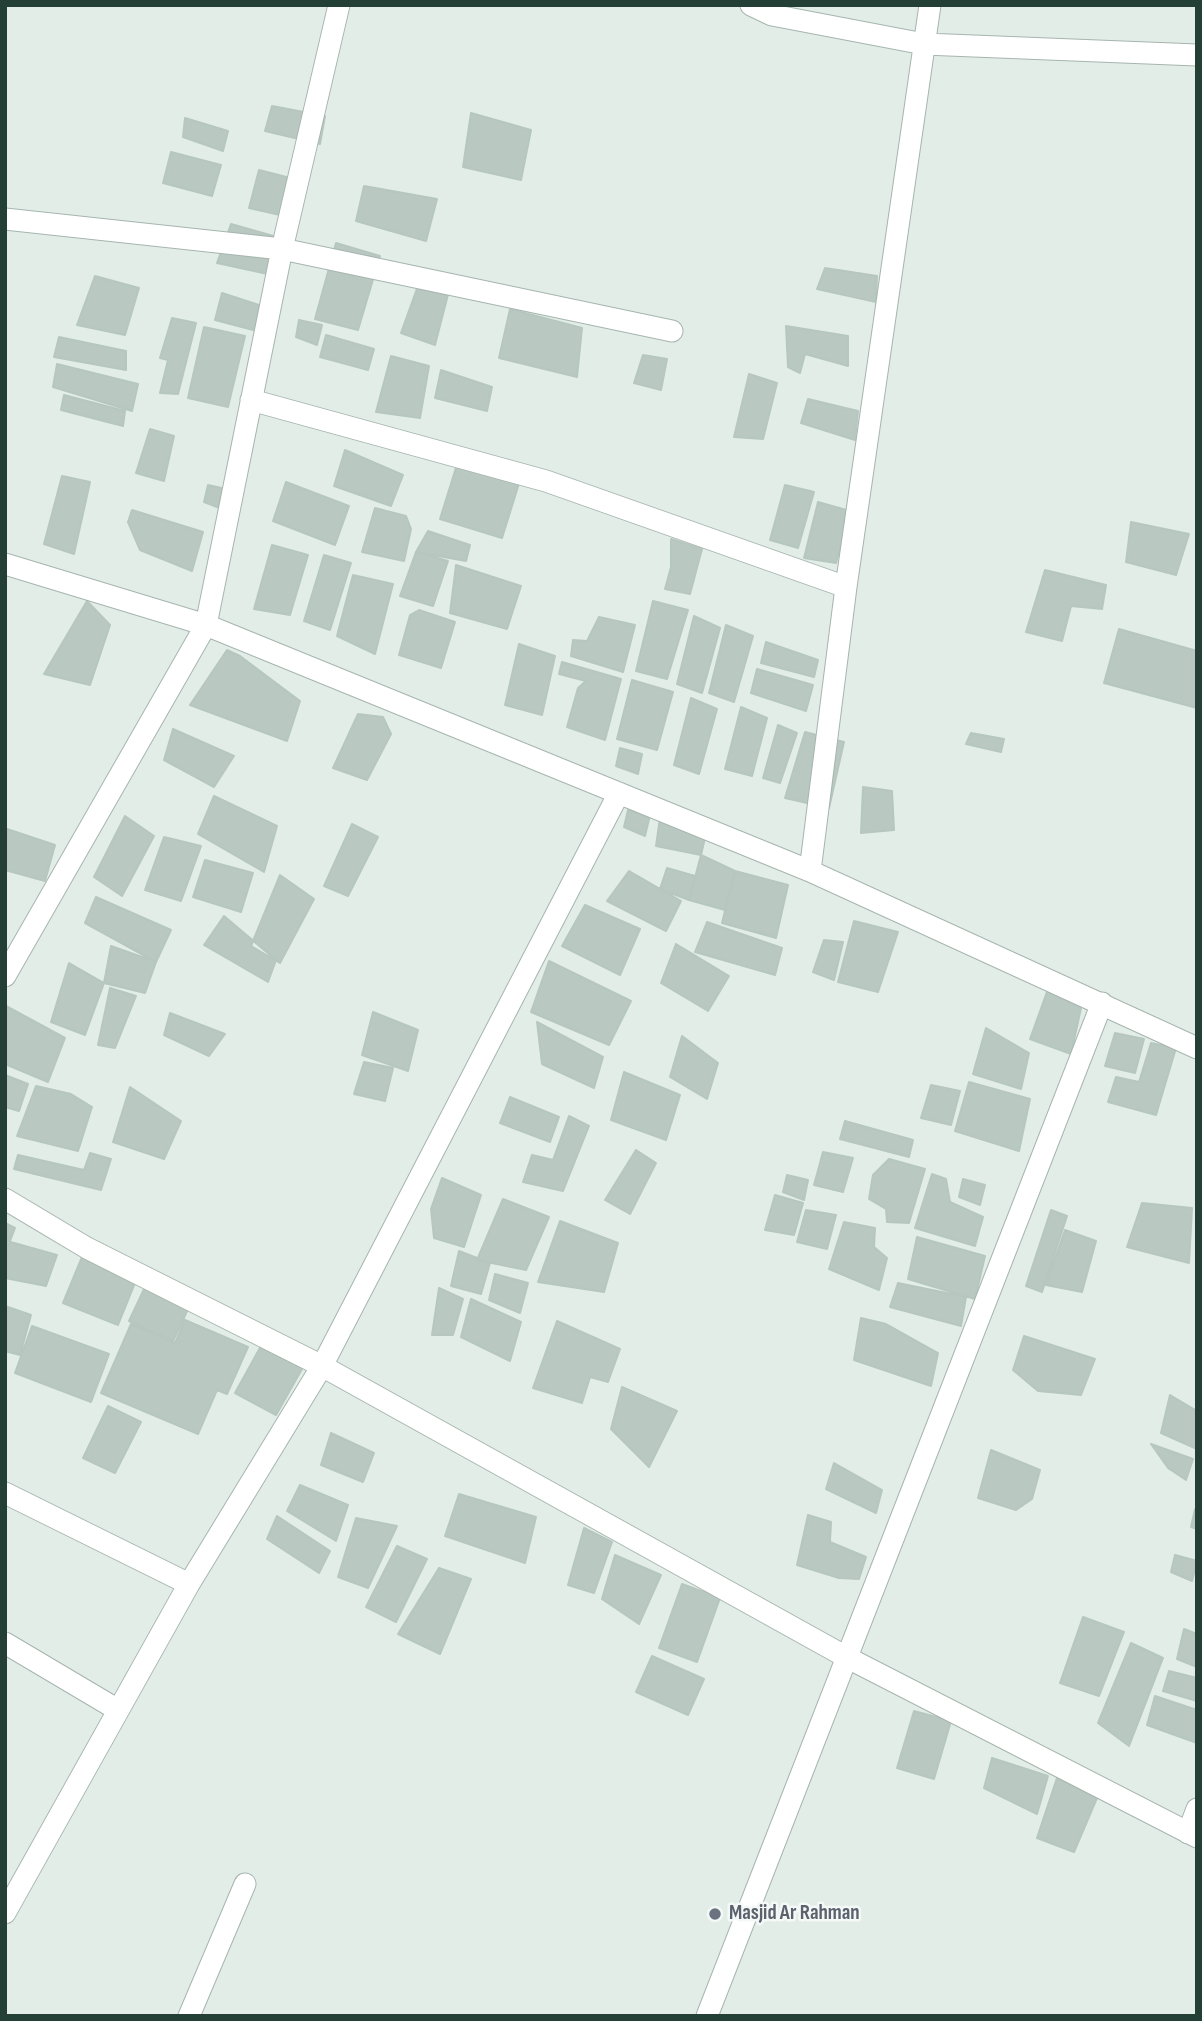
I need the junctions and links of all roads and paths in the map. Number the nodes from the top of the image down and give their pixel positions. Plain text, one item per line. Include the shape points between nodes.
1 (339, 5) edge
2 (751, 5) edge
3 (930, 5) edge
4 (924, 44) junction
5 (1197, 55) edge
6 (5, 219) edge
7 (282, 249) junction
8 (672, 331) dead end
9 (251, 400) junction
10 (5, 564) edge
11 (846, 587) junction
12 (206, 625) junction
13 (619, 793) junction
14 (810, 871) junction
15 (5, 976) edge
16 (1102, 1003) junction
17 (1197, 1048) edge
18 (5, 1199) edge
19 (322, 1366) junction
20 (5, 1493) edge
21 (189, 1584) junction
22 (5, 1643) edge
23 (848, 1658) junction
24 (118, 1710) junction
25 (1197, 1809) edge
26 (1192, 1835) edge
27 (245, 1884) dead end
28 (5, 1913) edge
29 (189, 2016) edge
30 (707, 2016) edge

1 - 7 street
2 - 4 street via 772,15
3 - 4 street
4 - 5 street
4 - 11 street
6 - 7 street
7 - 8 street
7 - 9 street
9 - 11 street via 546,481
9 - 12 street
10 - 12 street
11 - 14 street
12 - 13 street
12 - 15 street
13 - 14 street
13 - 19 street
14 - 16 street
16 - 17 street
16 - 23 street
18 - 19 street via 87,1248
19 - 21 street
19 - 23 street
20 - 21 street
21 - 24 street
22 - 24 street
23 - 26 street
23 - 30 street
24 - 28 street
25 - 26 street
27 - 29 street

